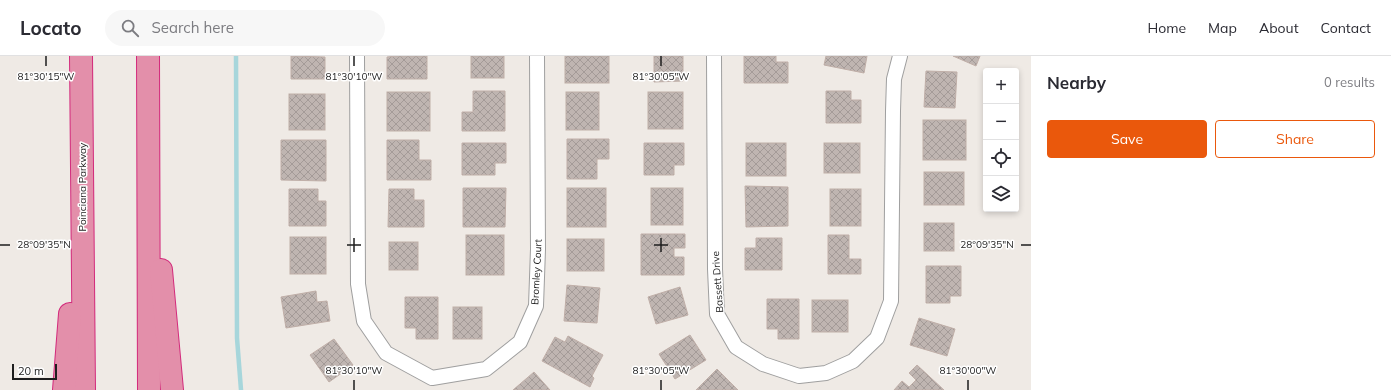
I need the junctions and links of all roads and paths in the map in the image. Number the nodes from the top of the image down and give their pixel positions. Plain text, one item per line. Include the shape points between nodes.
1 (81, 56) edge
2 (148, 56) edge
3 (358, 56) edge
4 (537, 56) edge
5 (714, 56) edge
6 (900, 56) edge
7 (148, 125) junction
8 (81, 150) junction
9 (64, 390) edge
10 (84, 390) edge
11 (149, 390) edge
12 (172, 390) edge

1 - 8 highway, Poinciana Parkway
2 - 7 highway
3 - 4 street, Bromley Court via 358,284 364,321 386,353 432,378 486,369 520,342 536,306
5 - 6 street, Bassett Drive via 714,269 717,314 736,347 762,364 799,376 826,373 853,361 877,338 891,301 894,79
7 - 11 highway
7 - 12 highway
8 - 9 highway
8 - 10 highway, Poinciana Parkway

